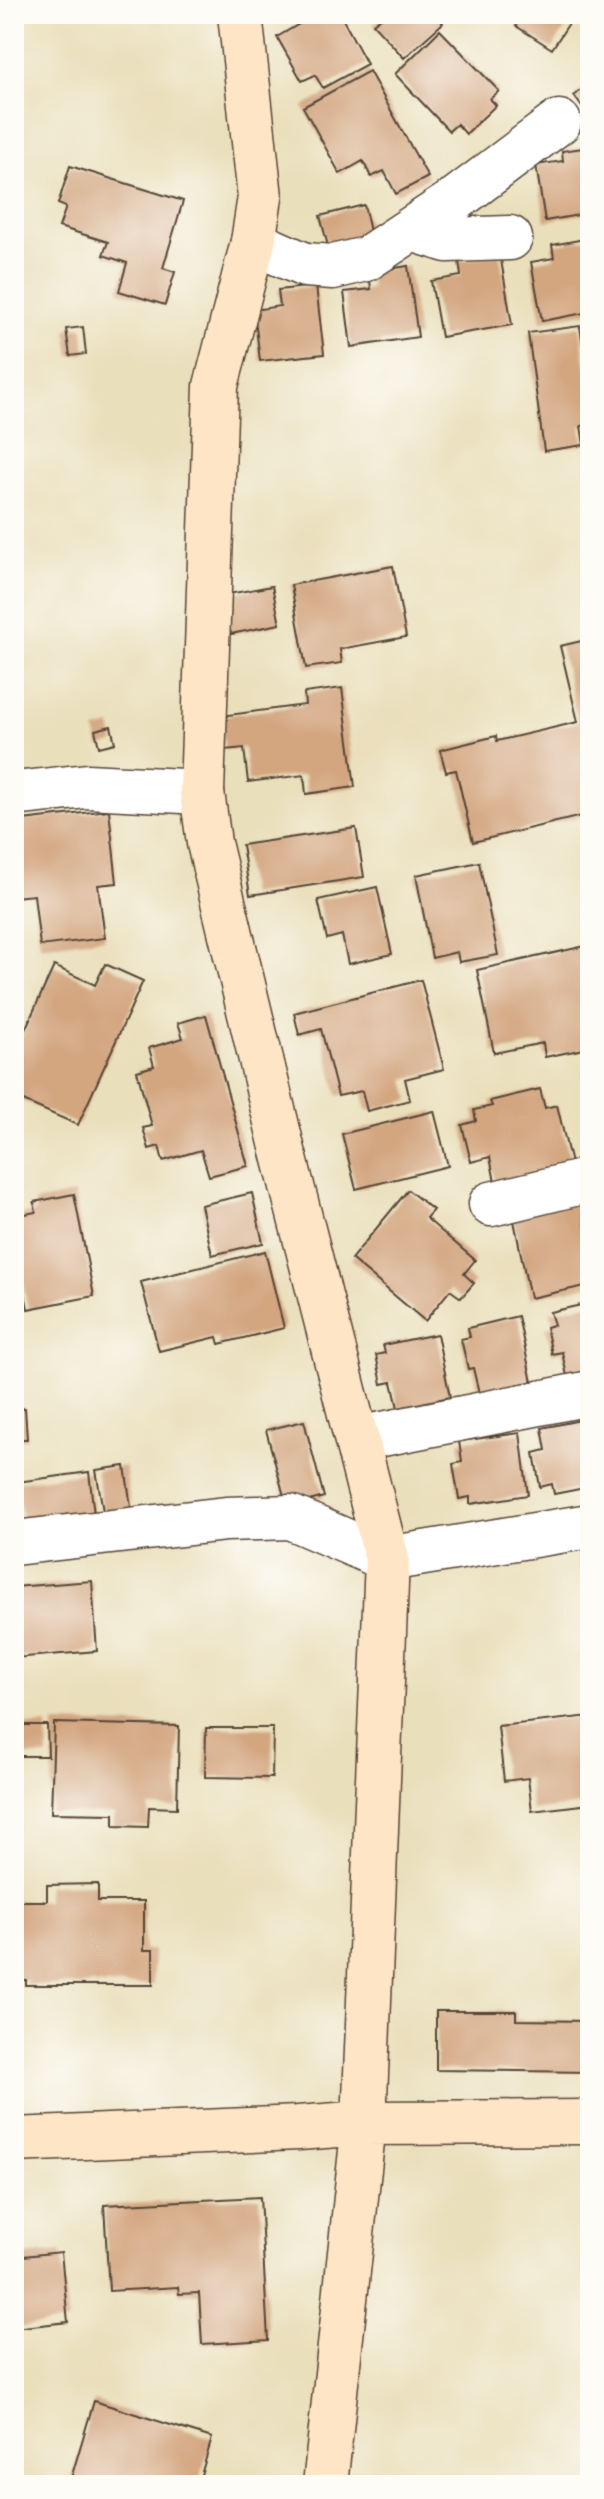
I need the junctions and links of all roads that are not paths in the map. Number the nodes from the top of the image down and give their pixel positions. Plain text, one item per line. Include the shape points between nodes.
1 (240, 14) edge
2 (559, 122) dead end
3 (412, 229) junction
4 (510, 238) dead end
5 (253, 242) junction
6 (202, 792) junction
7 (14, 794) edge
8 (590, 1180) edge
9 (491, 1204) dead end
10 (590, 1393) edge
11 (357, 1439) junction
12 (590, 1526) edge
13 (14, 1543) edge
14 (387, 1559) junction
15 (590, 2122) edge
16 (364, 2123) junction
17 (14, 2140) edge
18 (325, 2485) edge

1 - 5 street via 260,197
2 - 3 street
3 - 4 street via 447,240
3 - 5 street via 366,259 333,267 305,265
5 - 6 street via 216,386
6 - 7 street via 87,786
6 - 11 street via 216,874
8 - 9 street
10 - 11 street
11 - 14 street
12 - 14 street
13 - 14 street via 226,1519 290,1517
14 - 16 street
15 - 16 street
16 - 17 street
16 - 18 street

